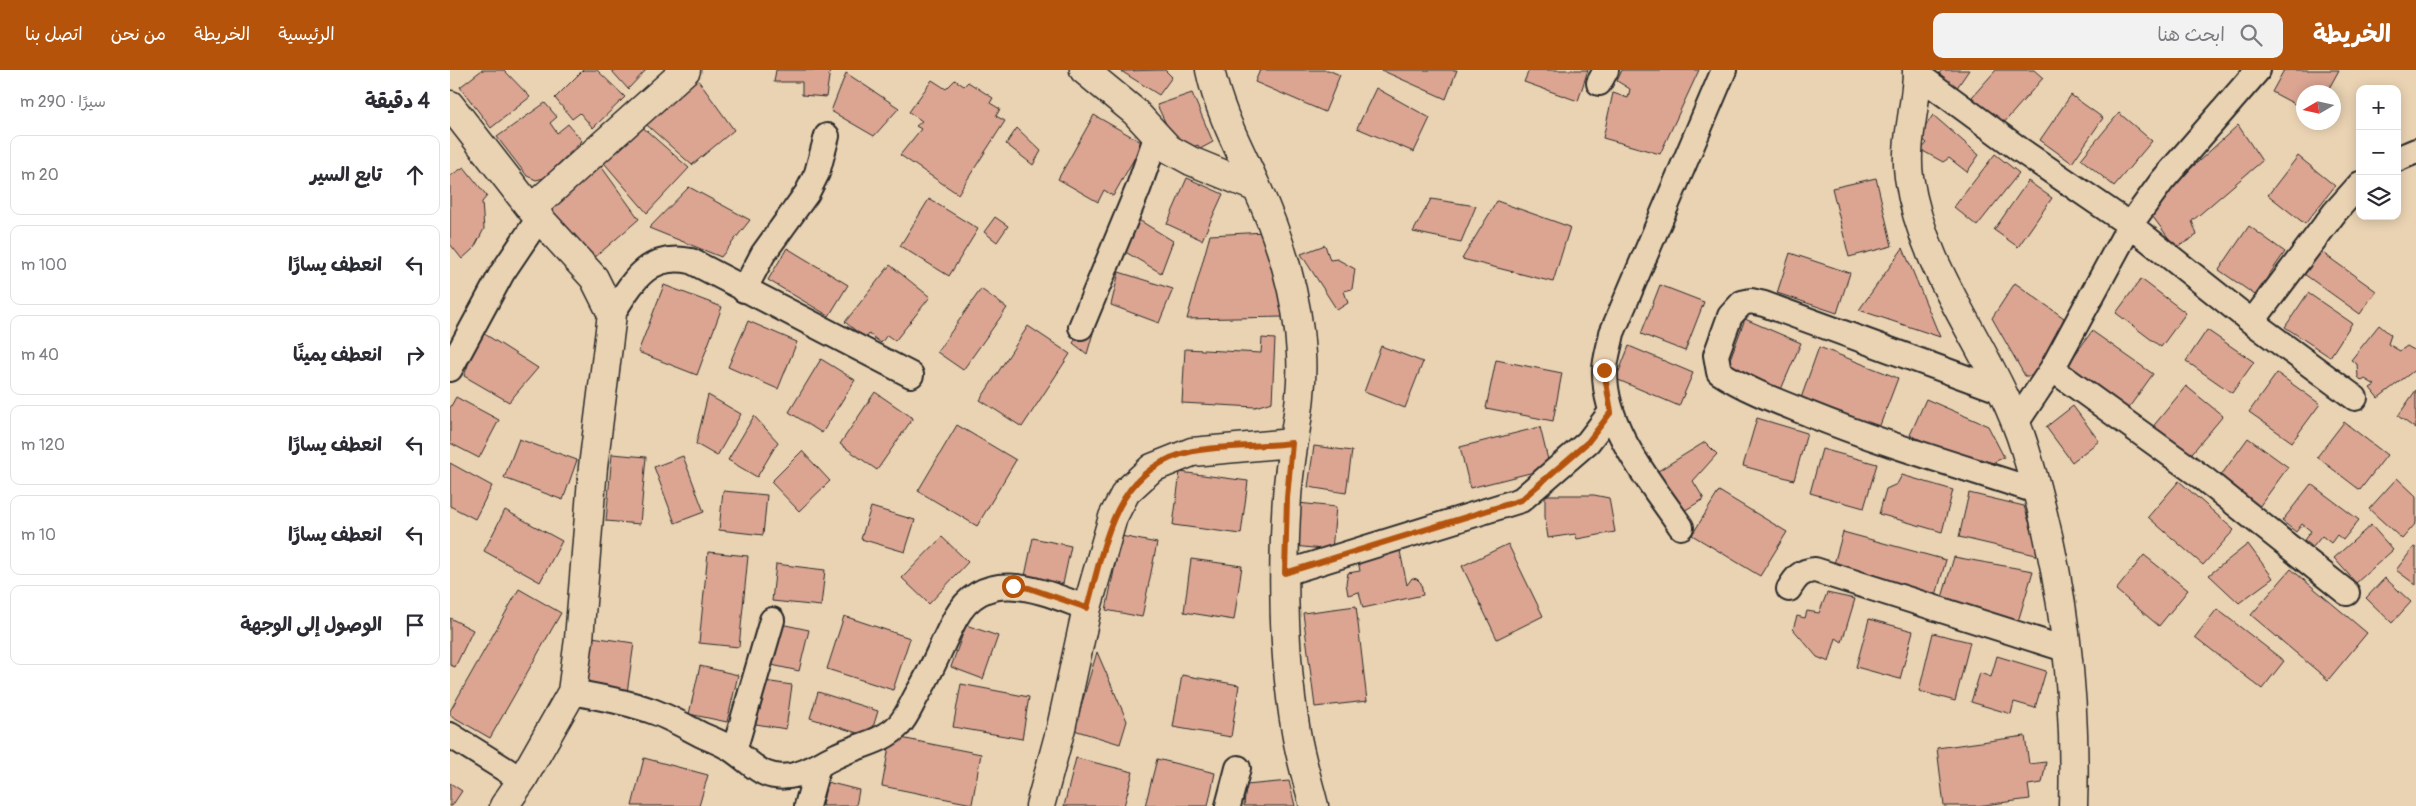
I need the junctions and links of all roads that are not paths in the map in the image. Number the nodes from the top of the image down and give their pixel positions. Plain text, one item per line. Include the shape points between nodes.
1 (686, 70) edge
2 (1210, 70) edge
3 (1724, 70) edge
4 (2258, 70) edge
5 (1917, 72) edge
6 (1098, 74) edge
7 (450, 105) edge
8 (1157, 135) junction
9 (827, 136) dead end
10 (2416, 151) edge
11 (2401, 157) edge
12 (1257, 188) junction
13 (2356, 188) edge
14 (535, 213) junction
15 (2130, 225) junction
16 (744, 290) junction
17 (612, 314) junction
18 (2252, 322) junction
19 (1081, 327) dead end
20 (450, 369) edge
21 (2052, 369) junction
22 (911, 375) dead end
23 (2002, 391) junction
24 (2355, 398) dead end
25 (1611, 412) junction
26 (2016, 423) junction
27 (1292, 443) junction
28 (2036, 491) junction
29 (1681, 526) dead end
30 (1285, 573) junction
31 (1789, 589) dead end
32 (2347, 593) dead end
33 (1087, 608) junction
34 (772, 620) dead end
35 (2068, 650) junction
36 (572, 692) junction
37 (450, 735) edge
38 (734, 751) junction
39 (818, 766) junction
40 (1238, 768) dead end
41 (522, 780) junction
42 (504, 806) edge
43 (807, 806) edge
44 (1040, 806) edge
45 (1228, 806) edge
46 (1314, 806) edge
47 (2074, 806) edge

1 - 14 street
2 - 12 street via 1228,129
3 - 25 street via 1612,334 1604,370
4 - 15 street via 2162,181
5 - 15 street via 2019,149
5 - 23 street via 1907,156 1914,203 1934,262
6 - 8 street
7 - 14 street
8 - 12 street via 1169,149 1191,161
8 - 19 street
9 - 16 street via 817,173 807,194 784,221
10 - 11 street
12 - 27 street via 1286,267 1299,336 1300,375
13 - 18 street
14 - 17 street via 594,278
14 - 20 street
15 - 18 street
15 - 21 street
16 - 17 street via 700,265 672,259 643,270
16 - 22 street
17 - 36 street via 593,467
18 - 24 street
21 - 26 street
21 - 32 street via 2203,478
23 - 26 street
23 - 28 street via 1750,301 1735,308 1716,355 1719,372 1732,381 1793,407 1858,433
25 - 29 street via 1633,456
25 - 30 street via 1588,442 1521,500
26 - 28 street
27 - 30 street
27 - 33 street via 1192,452 1152,468 1126,492 1113,517
28 - 35 street via 2059,589
30 - 46 street via 1287,648 1296,733
31 - 35 street via 1797,576 1815,570
33 - 39 street via 1029,588 1004,586 985,590 966,603 955,619 931,672 900,724 883,738 837,755
33 - 44 street
34 - 38 street
35 - 47 street via 2074,723
36 - 38 street via 651,710
36 - 41 street
37 - 41 street
38 - 39 street via 760,772 775,776 791,776
39 - 43 street
40 - 45 street
41 - 42 street

